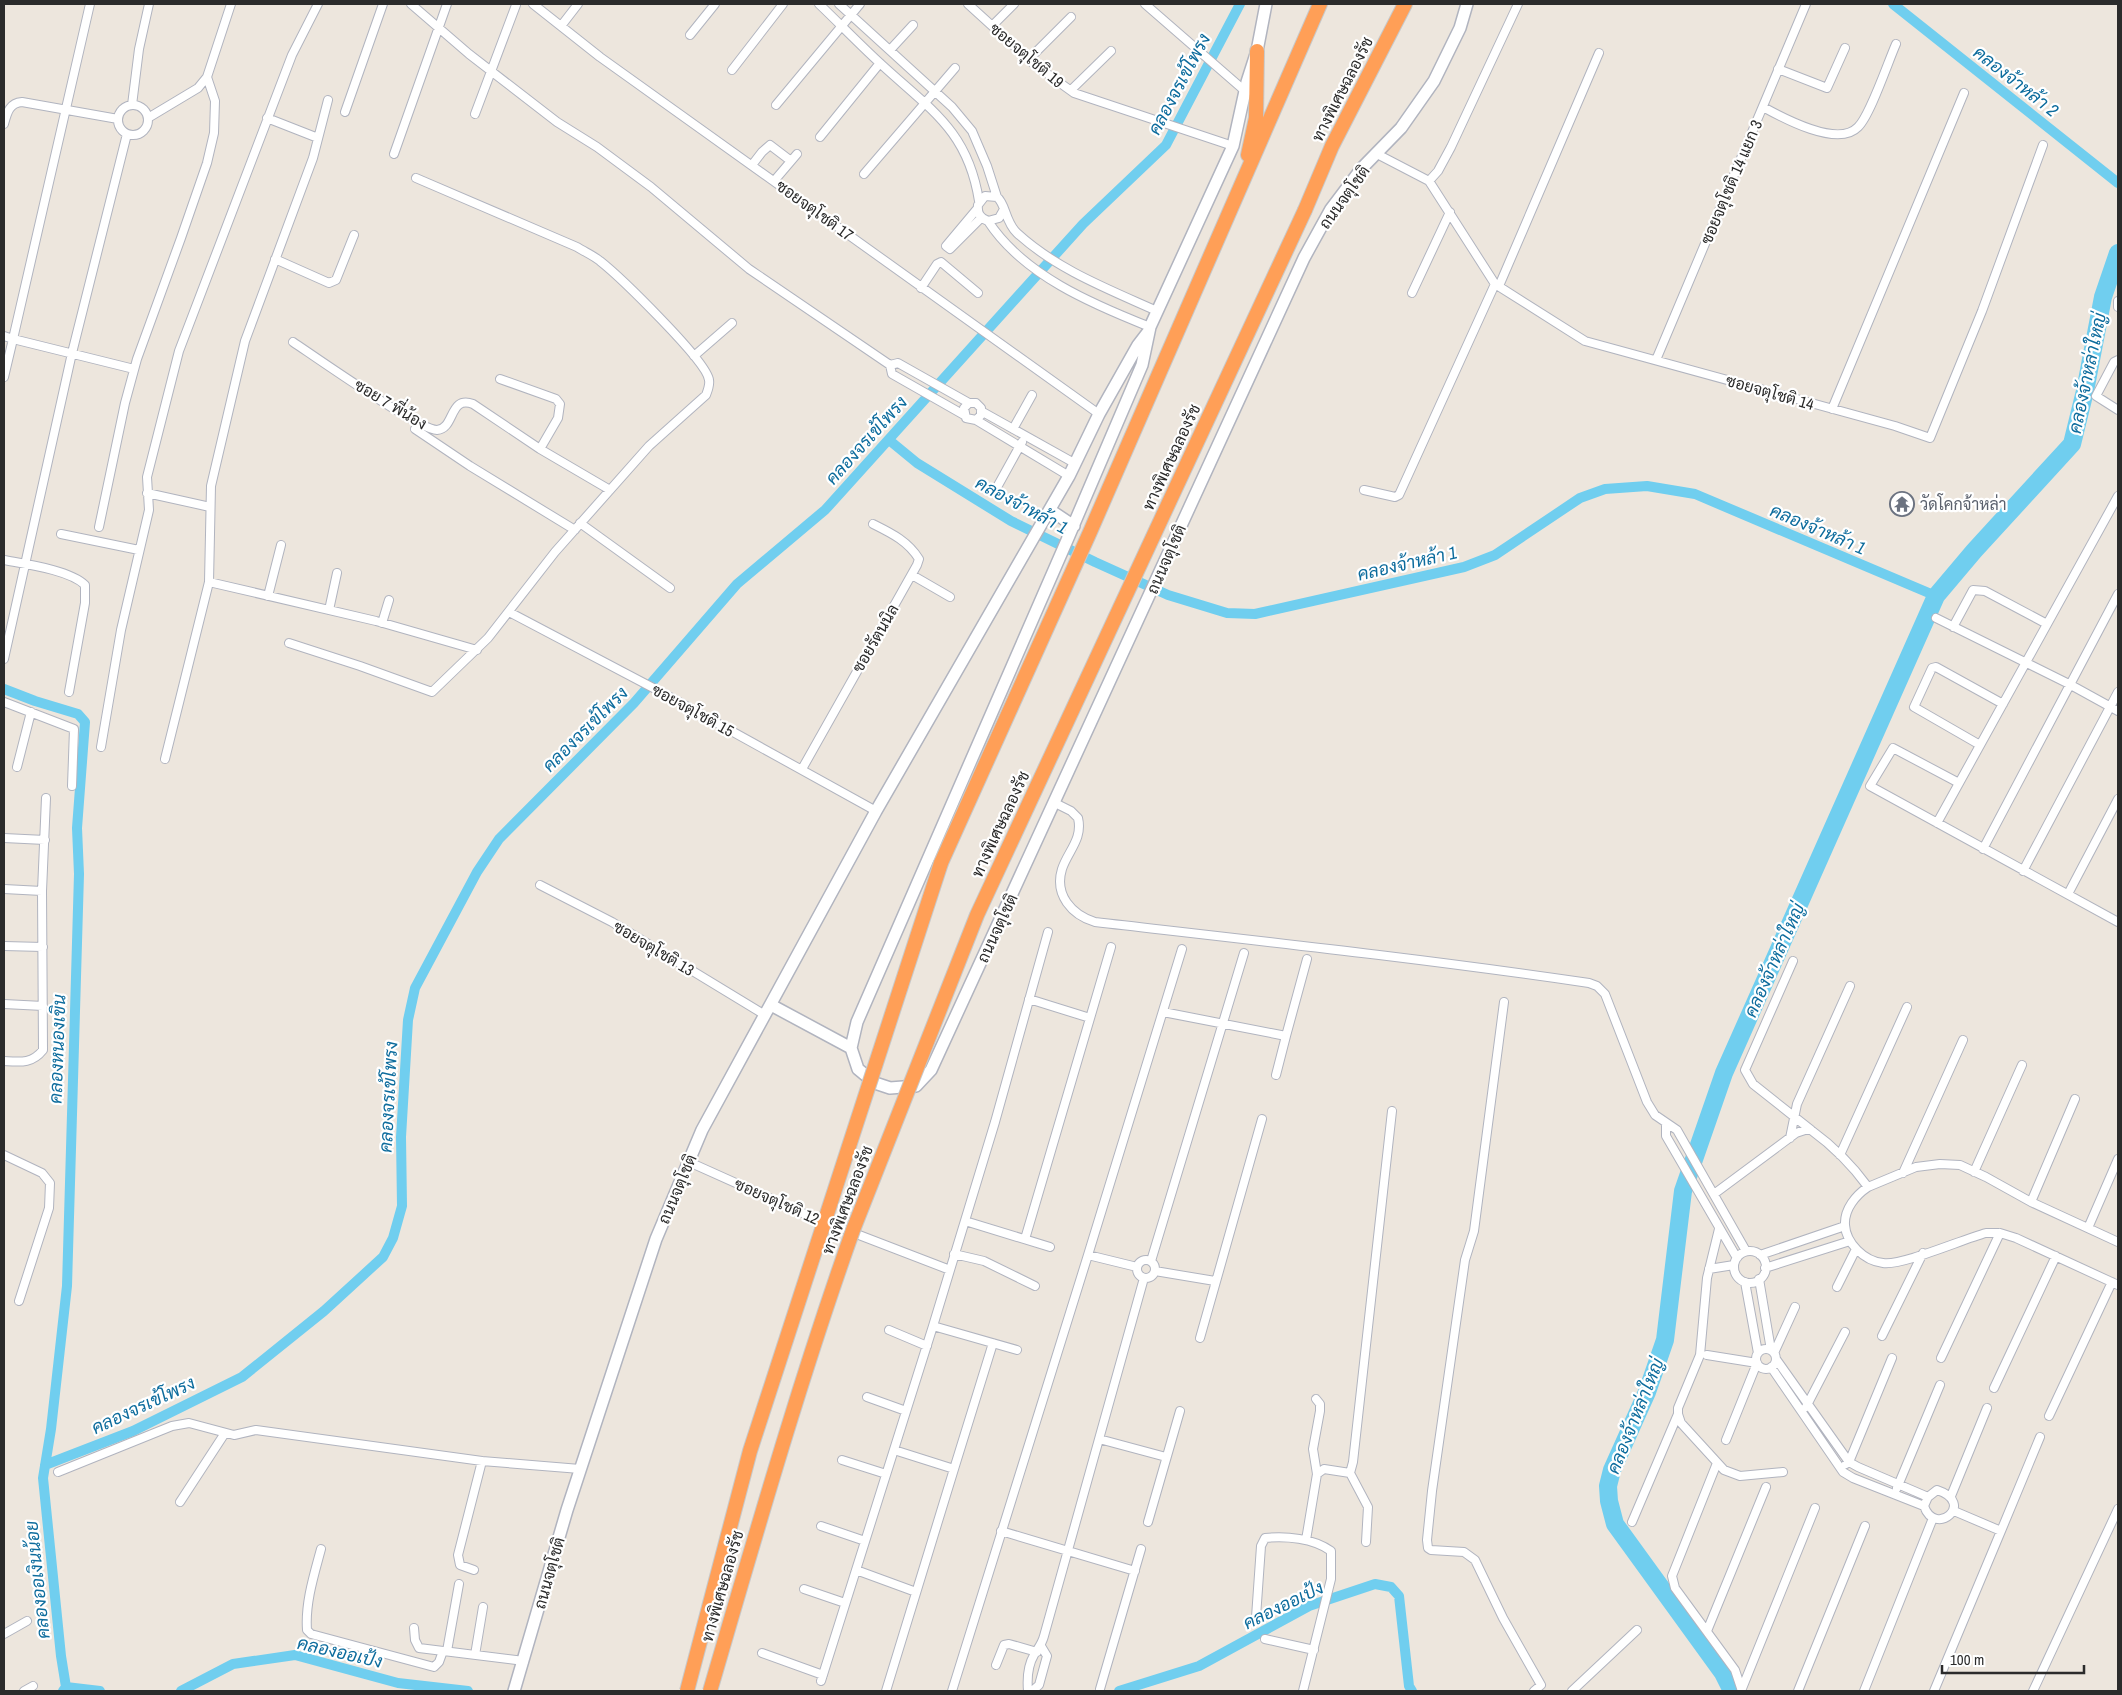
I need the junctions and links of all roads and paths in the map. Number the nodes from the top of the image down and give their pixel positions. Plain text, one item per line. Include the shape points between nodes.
1 (90, 4) edge
2 (149, 4) edge
3 (231, 4) edge
4 (318, 4) edge
5 (383, 4) edge
6 (411, 4) edge
7 (447, 4) edge
8 (533, 4) edge
9 (578, 4) edge
10 (715, 4) edge
11 (783, 4) edge
12 (819, 4) edge
13 (839, 4) edge
14 (860, 4) edge
15 (968, 4) edge
16 (1014, 4) edge
17 (1145, 4) edge
18 (1266, 4) edge
19 (1320, 4) edge
20 (1405, 4) edge
21 (1467, 4) edge
22 (1518, 4) edge
23 (1806, 4) edge
24 (516, 6) dead end
25 (850, 14) junction
26 (1071, 17) dead end
27 (842, 25) junction
28 (912, 25) dead end
29 (561, 26) junction
30 (992, 26) junction
31 (438, 28) junction
32 (690, 35) dead end
33 (1896, 44) dead end
34 (1845, 48) dead end
35 (890, 50) junction
36 (1111, 51) dead end
37 (1257, 51) junction
38 (1600, 53) dead end
39 (1029, 59) junction
40 (880, 63) junction
41 (955, 68) dead end
42 (1778, 68) junction
43 (491, 70) junction
44 (732, 70) dead end
45 (207, 77) junction
46 (1070, 90) junction
47 (1245, 91) junction
48 (935, 92) junction
49 (1964, 93) dead end
50 (328, 100) dead end
51 (924, 102) junction
52 (776, 104) dead end
53 (132, 105) junction
54 (1763, 106) junction
55 (66, 110) junction
56 (345, 112) dead end
57 (476, 114) dead end
58 (148, 118) junction
59 (267, 118) junction
60 (118, 119) junction
61 (4, 124) edge
62 (127, 134) junction
63 (820, 137) dead end
64 (318, 138) junction
65 (2043, 145) dead end
66 (1233, 146) junction
67 (394, 154) dead end
68 (797, 154) dead end
69 (1376, 154) junction
70 (791, 161) junction
71 (752, 164) junction
72 (864, 174) dead end
73 (416, 178) dead end
74 (1243, 180) junction
75 (774, 181) junction
76 (1429, 181) junction
77 (997, 196) junction
78 (978, 205) junction
79 (1003, 211) junction
80 (1450, 212) junction
81 (984, 219) junction
82 (354, 235) dead end
83 (275, 259) junction
84 (1497, 285) junction
85 (921, 288) junction
86 (978, 293) dead end
87 (1412, 293) dead end
88 (2118, 301) edge
89 (2118, 307) edge
90 (1157, 311) junction
91 (732, 324) dead end
92 (1149, 330) junction
93 (4, 336) edge
94 (12, 338) junction
95 (293, 342) dead end
96 (72, 353) junction
97 (694, 356) junction
98 (1656, 360) junction
99 (2118, 360) edge
100 (890, 365) junction
101 (134, 369) junction
102 (4, 376) edge
103 (500, 379) dead end
104 (1032, 395) dead end
105 (969, 403) junction
106 (1832, 409) junction
107 (2118, 410) edge
108 (981, 411) junction
109 (1099, 414) junction
110 (964, 415) junction
111 (976, 420) junction
112 (415, 429) dead end
113 (1013, 429) junction
114 (1025, 436) junction
115 (1019, 446) junction
116 (540, 449) junction
117 (1076, 464) junction
118 (1069, 476) junction
119 (996, 489) dead end
120 (610, 490) junction
121 (1364, 490) dead end
122 (147, 494) junction
123 (2118, 498) edge
124 (210, 507) junction
125 (1050, 510) junction
126 (580, 523) junction
127 (873, 524) dead end
128 (1074, 526) junction
129 (99, 527) dead end
130 (575, 530) junction
131 (61, 534) dead end
132 (281, 545) dead end
133 (139, 550) junction
134 (4, 560) edge
135 (24, 564) junction
136 (337, 573) dead end
137 (912, 575) junction
138 (209, 582) junction
139 (670, 588) dead end
140 (2118, 594) edge
141 (268, 596) junction
142 (950, 597) dead end
143 (389, 600) dead end
144 (329, 610) junction
145 (509, 612) junction
146 (1936, 618) dead end
147 (382, 623) junction
148 (2047, 624) junction
149 (1953, 627) junction
150 (289, 643) dead end
151 (476, 650) junction
152 (4, 659) edge
153 (2026, 663) junction
154 (2069, 684) junction
155 (69, 692) dead end
156 (2118, 692) edge
157 (4, 702) edge
158 (2003, 704) junction
159 (2110, 706) junction
160 (2118, 711) edge
161 (31, 712) junction
162 (1980, 745) junction
163 (101, 747) dead end
164 (165, 759) dead end
165 (17, 767) dead end
166 (802, 769) junction
167 (1959, 783) junction
168 (72, 786) dead end
169 (46, 798) dead end
170 (2118, 799) edge
171 (1055, 802) junction
172 (876, 811) junction
173 (1937, 823) junction
174 (4, 838) edge
175 (45, 840) junction
176 (1983, 849) junction
177 (2022, 871) junction
178 (540, 885) dead end
179 (4, 889) edge
180 (42, 891) junction
181 (2068, 894) junction
182 (2118, 922) edge
183 (1048, 932) dead end
184 (4, 946) edge
185 (43, 947) junction
186 (1111, 947) dead end
187 (1182, 949) dead end
188 (1244, 953) dead end
189 (1307, 959) dead end
190 (1793, 961) dead end
191 (1850, 986) dead end
192 (1030, 999) junction
193 (1504, 1002) dead end
194 (4, 1004) edge
195 (771, 1005) junction
196 (43, 1006) junction
197 (1907, 1007) dead end
198 (1163, 1012) junction
199 (765, 1016) junction
200 (1090, 1018) junction
201 (1223, 1026) junction
202 (1286, 1036) junction
203 (1963, 1040) dead end
204 (851, 1048) junction
205 (4, 1061) edge
206 (2022, 1066) dead end
207 (1276, 1076) dead end
208 (2075, 1099) dead end
209 (1392, 1111) dead end
210 (1795, 1117) junction
211 (1262, 1119) dead end
212 (1666, 1124) junction
213 (1811, 1130) junction
214 (1790, 1138) junction
215 (4, 1155) edge
216 (1840, 1155) junction
217 (2118, 1159) edge
218 (689, 1162) junction
219 (1974, 1172) junction
220 (1903, 1173) junction
221 (1868, 1187) junction
222 (1714, 1194) junction
223 (2031, 1202) junction
224 (965, 1221) junction
225 (1845, 1226) junction
226 (2088, 1228) junction
227 (1719, 1229) junction
228 (2000, 1233) junction
229 (1025, 1239) junction
230 (1850, 1241) junction
231 (2118, 1242) edge
232 (1050, 1247) dead end
233 (1856, 1249) junction
234 (1746, 1251) junction
235 (1923, 1253) junction
236 (954, 1254) junction
237 (1088, 1255) junction
238 (1760, 1255) junction
239 (2056, 1256) junction
240 (1735, 1261) junction
241 (1151, 1262) junction
242 (1137, 1267) junction
243 (1708, 1268) junction
244 (1765, 1268) junction
245 (950, 1270) junction
246 (1155, 1271) junction
247 (1144, 1278) junction
248 (1759, 1279) junction
249 (1215, 1281) junction
250 (1745, 1282) junction
251 (2115, 1284) edge
252 (1035, 1286) dead end
253 (1838, 1287) dead end
254 (19, 1301) dead end
255 (1795, 1307) dead end
256 (933, 1326) junction
257 (889, 1330) dead end
258 (1845, 1332) dead end
259 (1882, 1336) dead end
260 (1200, 1338) dead end
261 (993, 1343) junction
262 (926, 1346) junction
263 (1017, 1350) dead end
264 (1758, 1353) junction
265 (1774, 1354) junction
266 (1707, 1355) dead end
267 (1892, 1358) dead end
268 (1941, 1358) dead end
269 (1757, 1363) junction
270 (1771, 1367) junction
271 (1940, 1385) dead end
272 (1994, 1388) dead end
273 (866, 1397) dead end
274 (1316, 1399) dead end
275 (1809, 1406) junction
276 (1987, 1408) dead end
277 (906, 1411) junction
278 (1180, 1411) dead end
279 (1801, 1411) junction
280 (1678, 1414) junction
281 (2049, 1416) dead end
282 (225, 1433) junction
283 (2040, 1437) dead end
284 (1099, 1439) junction
285 (1726, 1440) dead end
286 (894, 1450) junction
287 (1166, 1457) junction
288 (842, 1460) dead end
289 (482, 1461) junction
290 (1849, 1462) junction
291 (1717, 1463) junction
292 (580, 1469) junction
293 (954, 1469) junction
294 (1841, 1469) junction
295 (58, 1472) dead end
296 (1783, 1472) dead end
297 (1350, 1473) junction
298 (886, 1474) junction
299 (1317, 1474) junction
300 (1898, 1484) junction
301 (1766, 1487) dead end
302 (1894, 1494) junction
303 (1950, 1496) junction
304 (1928, 1497) junction
305 (180, 1502) dead end
306 (1924, 1506) junction
307 (1815, 1508) dead end
308 (2118, 1508) edge
309 (1954, 1511) junction
310 (1933, 1518) junction
311 (1148, 1522) dead end
312 (1632, 1522) dead end
313 (821, 1526) dead end
314 (1865, 1526) dead end
315 (1001, 1531) junction
316 (2001, 1531) junction
317 (1306, 1540) junction
318 (865, 1541) junction
319 (1366, 1542) dead end
320 (1142, 1548) dead end
321 (321, 1550) dead end
322 (1068, 1551) junction
323 (474, 1570) dead end
324 (856, 1570) junction
325 (1135, 1571) junction
326 (459, 1584) dead end
327 (804, 1589) dead end
328 (916, 1592) junction
329 (845, 1603) junction
330 (484, 1607) dead end
331 (1256, 1617) dead end
332 (27, 1621) dead end
333 (414, 1628) dead end
334 (1637, 1630) dead end
335 (1707, 1631) junction
336 (4, 1634) edge
337 (1265, 1639) dead end
338 (1039, 1649) junction
339 (1314, 1650) junction
340 (445, 1651) junction
341 (762, 1653) dead end
342 (475, 1656) junction
343 (524, 1661) junction
344 (996, 1665) dead end
345 (33, 1686) dead end
346 (1543, 1688) edge
347 (1100, 1689) dead end
348 (24, 1691) edge
349 (514, 1691) edge
350 (687, 1691) edge
351 (710, 1691) edge
352 (886, 1691) edge
353 (952, 1691) edge
354 (1028, 1691) edge
355 (1032, 1691) edge
356 (1303, 1691) edge
357 (1534, 1691) edge
358 (1572, 1691) edge
359 (1742, 1691) edge
360 (1798, 1691) edge
361 (1864, 1691) edge
362 (1934, 1691) edge
363 (2033, 1691) edge

1 - 55 street
2 - 53 street
3 - 45 street
4 - 59 street via 292,55
5 - 56 street
6 - 31 street
7 - 31 street
8 - 29 street, ซอยจตุโชติ 17
9 - 29 street
10 - 32 street
11 - 44 street
12 - 27 street
13 - 25 street
14 - 25 street
15 - 30 street, ซอยจตุโชติ 19
16 - 30 street
17 - 47 street
18 - 37 street, ถนนจตุโชติ
19 - 74 highway, ทางพิเศษฉลองรัช
20 - 351 highway, ทางพิเศษฉลองรัช, bridge via 1332,146 977,915 838,1272 780,1452
21 - 69 street, ถนนจตุโชติ via 1460,28 1434,81 1401,128
22 - 76 street via 1451,147
23 - 42 street, ซอยจตุโชติ 14 แยก 3
24 - 43 street
25 - 27 street
25 - 35 street
26 - 39 street
27 - 40 street
27 - 52 street
28 - 35 street
29 - 71 street, ซอยจตุโชติ 17
30 - 39 street, ซอยจตุโชติ 19
31 - 43 street
31 - 67 street
33 - 54 street via 1864,118 1850,133 1817,132 1786,120
34 - 42 street via 1827,88
35 - 48 street
36 - 46 street
37 - 47 street, ถนนจตุโชติ
37 - 74 highway via 1256,118
38 - 84 street
39 - 46 street, ซอยจตุโชติ 19
40 - 51 street
40 - 63 street
41 - 48 street
42 - 54 street, ซอยจตุโชติ 14 แยก 3
43 - 57 street
43 - 100 street via 557,122 638,178 749,269
45 - 58 street via 198,88
45 - 101 street via 215,101 214,133 207,163
46 - 66 street, ซอยจตุโชติ 19
47 - 66 street, ถนนจตุโชติ
48 - 51 street
48 - 77 street via 972,131
49 - 106 street
50 - 64 street
51 - 72 street
51 - 78 street via 946,122 962,146 973,171
53 - 58 street via 141,107
53 - 60 street via 121,111
54 - 98 street, ซอยจตุโชติ 14 แยก 3
55 - 60 street
55 - 61 street via 16,102 10,107
55 - 94 street
58 - 62 street via 142,132
59 - 64 street
59 - 122 street via 179,351 147,477
60 - 62 street via 120,128
62 - 96 street
64 - 83 street
65 - 106 street, ซอยจตุโชติ 14 via 1982,311 1930,438
66 - 90 street, ถนนจตุโชติ
68 - 70 street
69 - 76 street, ซอยจตุโชติ 14
69 - 171 street, ถนนจตุโชติ via 1331,209 1304,258
70 - 71 street via 770,146
70 - 75 street
71 - 75 street, ซอยจตุโชติ 17
73 - 97 street via 577,247 599,260 632,289
74 - 350 highway, ทางพิเศษฉลองรัช, bridge via 930,893 750,1451
75 - 85 street, ซอยจตุโชติ 17
76 - 80 street, ซอยจตุโชติ 14
77 - 78 street via 985,196
77 - 79 street via 1003,203
78 - 81 street
78 - 81 street via 946,246 950,249
79 - 81 street via 999,218
79 - 90 street via 1014,230 1042,253 1098,285
80 - 84 street, ซอยจตุโชติ 14
80 - 87 street
81 - 92 street via 1030,266
82 - 83 street via 336,280 329,283
83 - 124 street via 244,341 211,486
84 - 98 street, ซอยจตุโชติ 14 via 1585,341
84 - 121 street via 1399,495 1395,498
85 - 86 street via 940,262
85 - 109 street, ซอยจตุโชติ 17
88 - 89 street
90 - 92 street, ถนนจตุโชติ
91 - 97 street
92 - 109 street, ถนนจตุโชติ
92 - 128 street, ถนนจตุโชติ via 1142,365
93 - 94 street
94 - 96 street
94 - 102 street
95 - 116 street, ซอย 7 พี่น้อง via 403,414 432,428 444,427 460,403 466,401
96 - 101 street
96 - 135 street
97 - 120 street via 709,379 706,395 649,446
98 - 106 street, ซอยจตุโชติ 14
99 - 107 street via 2096,396
100 - 105 street via 898,363
100 - 110 street via 892,374
101 - 129 street
103 - 116 street via 560,404 558,418
104 - 113 street
105 - 108 street via 979,405
105 - 110 street via 964,408
108 - 111 street
108 - 113 street
109 - 117 street, ถนนจตุโชติ
110 - 111 street via 969,420
111 - 115 street
112 - 130 street
113 - 114 street
114 - 115 street
114 - 117 street
115 - 118 street
115 - 119 street
116 - 120 street, ซอย 7 พี่น้อง
117 - 118 street, ถนนจตุโชติ
118 - 125 street, ถนนจตุโชติ
120 - 126 street
122 - 124 street
122 - 133 street via 149,510
123 - 148 street
124 - 138 street
125 - 128 street
125 - 172 street, ถนนจตุโชติ
126 - 130 street
126 - 139 street
127 - 137 street, ซอยรัตนนิล via 903,540 917,556 919,559
128 - 204 street, ถนนจตุโชติ via 857,1022
130 - 145 street
131 - 133 street
132 - 141 street
133 - 163 street via 121,630
134 - 135 street
135 - 152 street
135 - 155 street via 67,575 85,585 85,603
136 - 144 street
137 - 142 street
137 - 166 street, ซอยรัตนนิล
138 - 141 street
138 - 164 street
140 - 154 street
141 - 144 street
143 - 147 street
144 - 147 street
145 - 151 street
145 - 166 street, ซอยจตุโชติ 15
146 - 149 street
147 - 151 street
148 - 149 street via 1985,591 1973,590
148 - 153 street
149 - 153 street
150 - 151 street via 432,692
153 - 154 street
153 - 158 street
154 - 159 street
154 - 176 street
156 - 159 street
157 - 161 street
158 - 162 street
158 - 162 street via 1936,667 1932,668 1914,707
159 - 160 street
159 - 177 street
161 - 165 street
161 - 168 street via 74,729
162 - 167 street
166 - 172 street, ซอยจตุโชติ 15
167 - 173 street
167 - 173 street via 1895,748 1890,750 1870,786
169 - 175 street
170 - 181 street
171 - 204 street, ถนนจตุโชติ via 931,1070 916,1086 890,1088 875,1083 858,1069
171 - 212 street via 1078,818 1079,836 1063,868 1061,888 1071,910 1086,920 1364,952 1589,983 1605,994 1646,1102
172 - 195 street, ถนนจตุโชติ
173 - 176 street
174 - 175 street
175 - 180 street
176 - 177 street
177 - 181 street
178 - 199 street, ซอยจตุโชติ 13 via 612,922
179 - 180 street
180 - 185 street
181 - 182 street
183 - 192 street
184 - 185 street
185 - 196 street
186 - 200 street
187 - 198 street
188 - 201 street
189 - 202 street
190 - 210 street via 1745,1070 1753,1084
191 - 210 street via 1797,1104
192 - 200 street
192 - 224 street
193 - 346 street via 1474,1232 1465,1260 1450,1356 1427,1540 1431,1550 1464,1552 1475,1560
194 - 196 street
195 - 199 street, ถนนจตุโชติ
195 - 204 street
196 - 205 street via 43,1050 30,1061
197 - 216 street
198 - 201 street
198 - 237 street
199 - 218 street, ถนนจตุโชติ via 702,1130
200 - 229 street
201 - 202 street
201 - 241 street
202 - 207 street
203 - 220 street
206 - 219 street
208 - 223 street
209 - 297 street via 1354,1462
210 - 213 street
210 - 214 street
211 - 249 street
212 - 222 street via 1677,1130
212 - 227 street via 1666,1136
213 - 214 street
213 - 216 street
214 - 222 street
215 - 254 street via 42,1172 50,1183 49,1208
216 - 221 street
217 - 226 street
218 - 245 street, ซอยจตุโชติ 12 via 806,1215
218 - 292 street, ถนนจตุโชติ via 656,1239
219 - 220 street via 1960,1166 1940,1164 1916,1167
219 - 223 street
220 - 221 street
221 - 225 street via 1850,1206
222 - 234 street
223 - 226 street
224 - 229 street
224 - 236 street
225 - 230 street
225 - 238 street
226 - 231 street
227 - 240 street
227 - 243 street
228 - 235 street via 1979,1235
228 - 239 street
228 - 268 street
229 - 232 street
230 - 233 street
230 - 244 street
233 - 235 street via 1883,1264
233 - 253 street
234 - 238 street
234 - 240 street
235 - 259 street
236 - 245 street
236 - 252 street via 984,1261
237 - 242 street
237 - 315 street
238 - 244 street
239 - 251 street
239 - 272 street
240 - 243 street
240 - 250 street via 1737,1276
241 - 242 street via 1145,1260
241 - 246 street
242 - 247 street
243 - 280 street via 1700,1355
244 - 248 street
245 - 256 street
246 - 247 street
246 - 249 street
247 - 284 street
248 - 250 street
248 - 265 street
249 - 260 street
250 - 264 street
251 - 281 street
255 - 265 street
256 - 261 street
256 - 262 street
257 - 262 street
258 - 275 street
261 - 263 street
261 - 293 street
262 - 277 street
264 - 265 street via 1762,1349
264 - 269 street
265 - 270 street
265 - 275 street
266 - 269 street
267 - 290 street
269 - 270 street via 1765,1368
269 - 285 street
270 - 279 street
271 - 300 street
273 - 277 street
274 - 299 street via 1320,1404 1313,1449
275 - 279 street
275 - 290 street
276 - 303 street
277 - 286 street
278 - 287 street
279 - 294 street
280 - 291 street via 1685,1428
280 - 312 street
282 - 289 street via 234,1435 256,1430
282 - 295 street via 189,1423 172,1426
282 - 305 street
283 - 316 street
284 - 287 street
284 - 322 street
286 - 293 street
286 - 298 street
287 - 311 street
288 - 298 street
289 - 292 street
289 - 323 street via 458,1556 460,1565
290 - 294 street
290 - 300 street
291 - 296 street via 1724,1470 1740,1476
291 - 335 street via 1672,1576 1675,1588
292 - 343 street, ถนนจตุโชติ
293 - 328 street
294 - 302 street via 1853,1478
297 - 299 street via 1324,1469
297 - 319 street via 1368,1506
298 - 318 street
299 - 317 street
300 - 302 street
300 - 304 street
301 - 335 street
302 - 306 street
303 - 304 street via 1937,1490
303 - 309 street via 1955,1503
304 - 306 street
306 - 310 street
307 - 359 street
308 - 363 street
309 - 310 street via 1945,1518
309 - 316 street
310 - 361 street
313 - 318 street
314 - 360 street
315 - 322 street
315 - 353 street
316 - 362 street
317 - 331 street via 1263,1540
317 - 339 street via 1331,1551 1331,1579
318 - 324 street
320 - 325 street
321 - 340 street via 307,1617 307,1630 311,1634 434,1667
322 - 325 street
322 - 338 street
324 - 328 street
324 - 329 street
325 - 347 street
326 - 340 street
327 - 329 street
328 - 352 street
329 - 341 street via 822,1678
330 - 342 street
332 - 336 street
333 - 340 street via 419,1648
334 - 358 street
335 - 359 street via 1735,1670
337 - 339 street
338 - 344 street via 1004,1645
338 - 354 street via 1027,1678
338 - 355 street via 1047,1656 1039,1685
339 - 356 street
340 - 342 street
342 - 343 street
343 - 349 street, ถนนจตุโชติ
345 - 348 street
346 - 357 street

